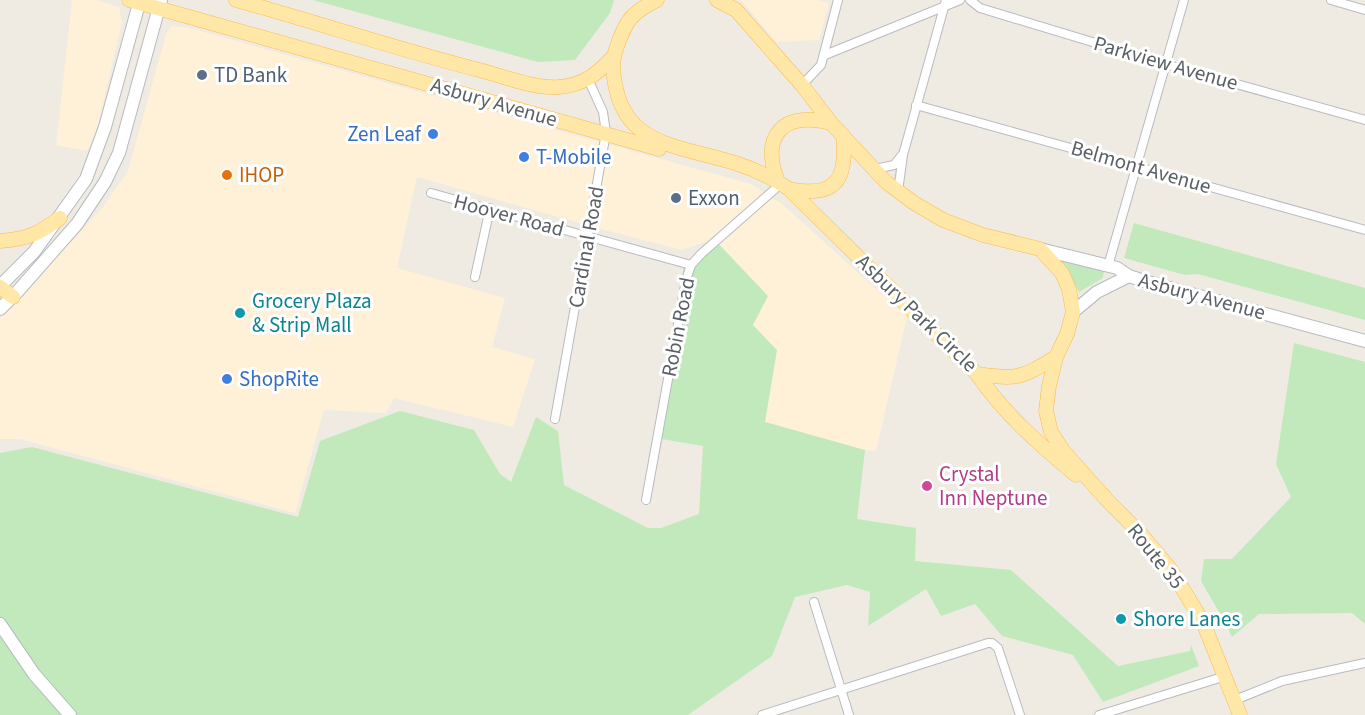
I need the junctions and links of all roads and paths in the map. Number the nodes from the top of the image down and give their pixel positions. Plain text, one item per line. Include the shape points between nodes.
1 (237, 0) edge
2 (636, 0) edge
3 (657, 0) edge
4 (717, 0) edge
5 (838, 0) edge
6 (960, 0) edge
7 (970, 0) edge
8 (1184, 0) edge
9 (1331, 0) edge
10 (136, 1) edge
11 (160, 4) edge
12 (945, 4) edge
13 (733, 5) edge
14 (1365, 9) edge
15 (631, 18) junction
16 (825, 55) junction
17 (613, 57) junction
18 (1165, 64) junction
19 (588, 79) junction
20 (802, 85) junction
21 (916, 105) junction
22 (1365, 120) edge
23 (831, 123) junction
24 (606, 133) junction
25 (843, 135) junction
26 (903, 155) junction
27 (1136, 166) junction
28 (90, 167) junction
29 (875, 169) junction
30 (781, 187) junction
31 (898, 191) junction
32 (431, 193) dead end
33 (490, 208) junction
34 (88, 209) junction
35 (60, 218) junction
36 (1365, 230) edge
37 (588, 236) junction
38 (0, 241) edge
39 (1040, 249) junction
40 (691, 265) junction
41 (1108, 266) junction
42 (1129, 276) junction
43 (475, 277) dead end
44 (0, 286) edge
45 (13, 297) junction
46 (0, 309) edge
47 (1073, 312) junction
48 (1365, 341) edge
49 (1056, 357) junction
50 (977, 374) junction
51 (555, 418) dead end
52 (646, 500) dead end
53 (1108, 501) junction
54 (814, 602) dead end
55 (0, 624) edge
56 (1365, 663) edge
57 (1226, 676) junction
58 (841, 689) junction
59 (1235, 700) junction
60 (70, 715) edge
61 (762, 715) edge
62 (849, 715) edge
63 (1020, 715) edge
64 (1100, 715) edge
65 (1240, 715) edge

1 - 19 main road, Asbury Avenue via 544,86 569,86
2 - 15 main road, Asbury Park Circle
3 - 15 main road
4 - 13 main road
5 - 16 street
6 - 12 street
7 - 18 street, Parkview Avenue via 980,8
8 - 18 street
9 - 14 street
10 - 11 main road, Asbury Avenue
10 - 28 street via 105,127
11 - 24 main road, Asbury Avenue
11 - 34 street via 119,153
12 - 16 street
12 - 21 street
13 - 20 main road
15 - 17 main road, Asbury Park Circle
16 - 20 street
17 - 19 main road, Asbury Avenue
17 - 30 main road, Asbury Park Circle via 618,97 638,129 666,144 738,164
18 - 22 street, Parkview Avenue
18 - 27 street
19 - 24 street, Cardinal Road via 603,112
20 - 23 main road
21 - 26 street
21 - 27 street, Belmont Avenue
23 - 25 main road
23 - 30 main road via 806,118 783,127 771,147
24 - 30 main road, Asbury Avenue
24 - 37 street, Cardinal Road
25 - 29 main road
25 - 30 main road via 843,163 832,186 811,193
26 - 29 street via 894,165
26 - 31 street
27 - 36 street, Belmont Avenue
27 - 41 street
28 - 34 street via 96,184
28 - 35 street
29 - 31 main road
30 - 40 street, Robin Road
30 - 50 main road, Asbury Park Circle
31 - 39 main road via 944,220 983,235
32 - 33 street, Hoover Road
33 - 37 street, Hoover Road
33 - 43 street
34 - 45 street
35 - 38 main road via 21,240
35 - 44 street
37 - 40 street, Hoover Road
37 - 51 street, Cardinal Road
39 - 41 street, Asbury Avenue
39 - 47 main road via 1065,278
40 - 52 street, Robin Road
41 - 42 street, Asbury Avenue
42 - 47 street via 1096,292
42 - 48 street, Asbury Avenue
44 - 45 main road
45 - 46 street
47 - 49 main road
49 - 50 main road, Asbury Park Circle via 1017,377
49 - 53 main road via 1046,411 1051,432
50 - 53 main road via 1021,428
53 - 57 main road, Route 35 via 1171,570 1203,622
54 - 58 street
55 - 60 street via 34,674
56 - 59 street via 1282,681
57 - 59 main road, Route 35
57 - 64 street
58 - 61 street
58 - 62 street
58 - 63 street via 992,643 998,648
59 - 65 main road, Route 35

